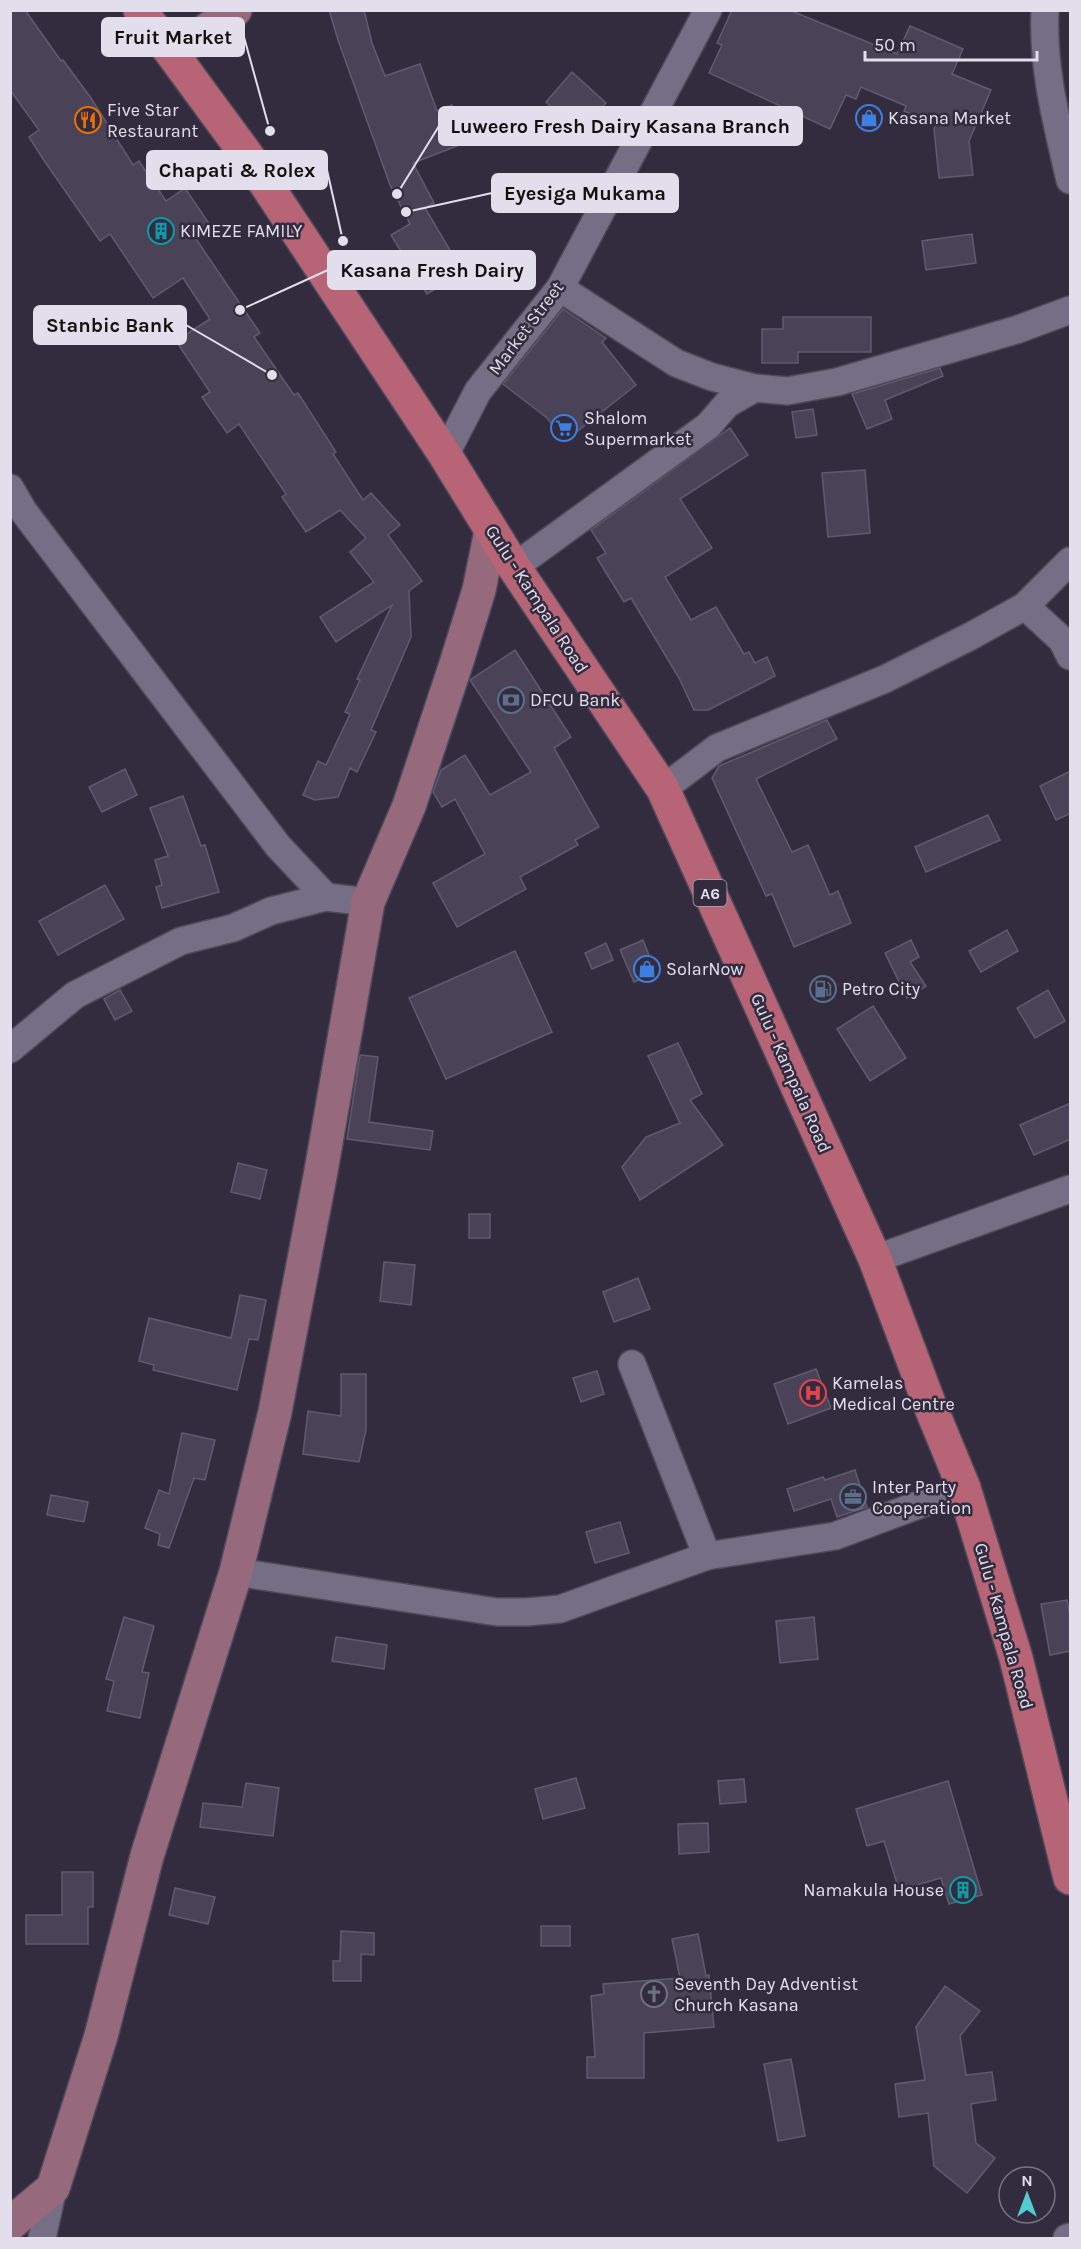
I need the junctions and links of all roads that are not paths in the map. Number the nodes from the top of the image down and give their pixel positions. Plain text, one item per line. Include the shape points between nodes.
1 (140, 10) edge
2 (235, 10) edge
3 (708, 10) edge
4 (1045, 10) edge
5 (173, 54) junction
6 (1071, 180) edge
7 (560, 288) junction
8 (1071, 310) edge
9 (755, 388) junction
10 (445, 455) junction
11 (10, 488) edge
12 (491, 531) junction
13 (1071, 561) edge
14 (514, 567) junction
15 (1025, 606) junction
16 (1071, 656) edge
17 (663, 789) junction
18 (326, 897) junction
19 (368, 902) junction
20 (10, 1049) edge
21 (1071, 1189) edge
22 (875, 1259) junction
23 (632, 1364) dead end
24 (964, 1488) junction
25 (707, 1556) junction
26 (236, 1572) junction
27 (1071, 1878) edge
28 (53, 2188) junction
29 (10, 2224) edge
30 (42, 2238) edge

1 - 5 main road, Gulu - Kampala Road / A6
2 - 5 street
3 - 7 street, Market Street
4 - 6 street via 1050,93
5 - 10 main road, Gulu - Kampala Road / A6 via 246,154
7 - 9 street via 676,363
7 - 10 street, Market Street via 478,391
8 - 9 street via 837,382 787,391
9 - 14 street via 727,404 708,426
10 - 12 main road, Gulu - Kampala Road / A6
11 - 18 street via 24,512 278,846
12 - 14 main road, Gulu - Kampala Road / A6
12 - 19 street via 479,590 457,662 409,806
13 - 15 street
14 - 17 main road, Gulu - Kampala Road / A6
15 - 16 street via 1062,640
15 - 17 street via 885,679 717,748
17 - 22 main road, Gulu - Kampala Road / A6
18 - 19 street
18 - 20 street via 181,941 75,995
19 - 26 street via 275,1412
21 - 22 street
22 - 24 main road, Gulu - Kampala Road / A6
23 - 25 street
24 - 25 street via 835,1536
24 - 27 main road, Gulu - Kampala Road / A6 via 1016,1658
25 - 26 street via 560,1609 527,1612 497,1612
26 - 28 street via 147,1856 100,2036
28 - 29 street
28 - 30 street

